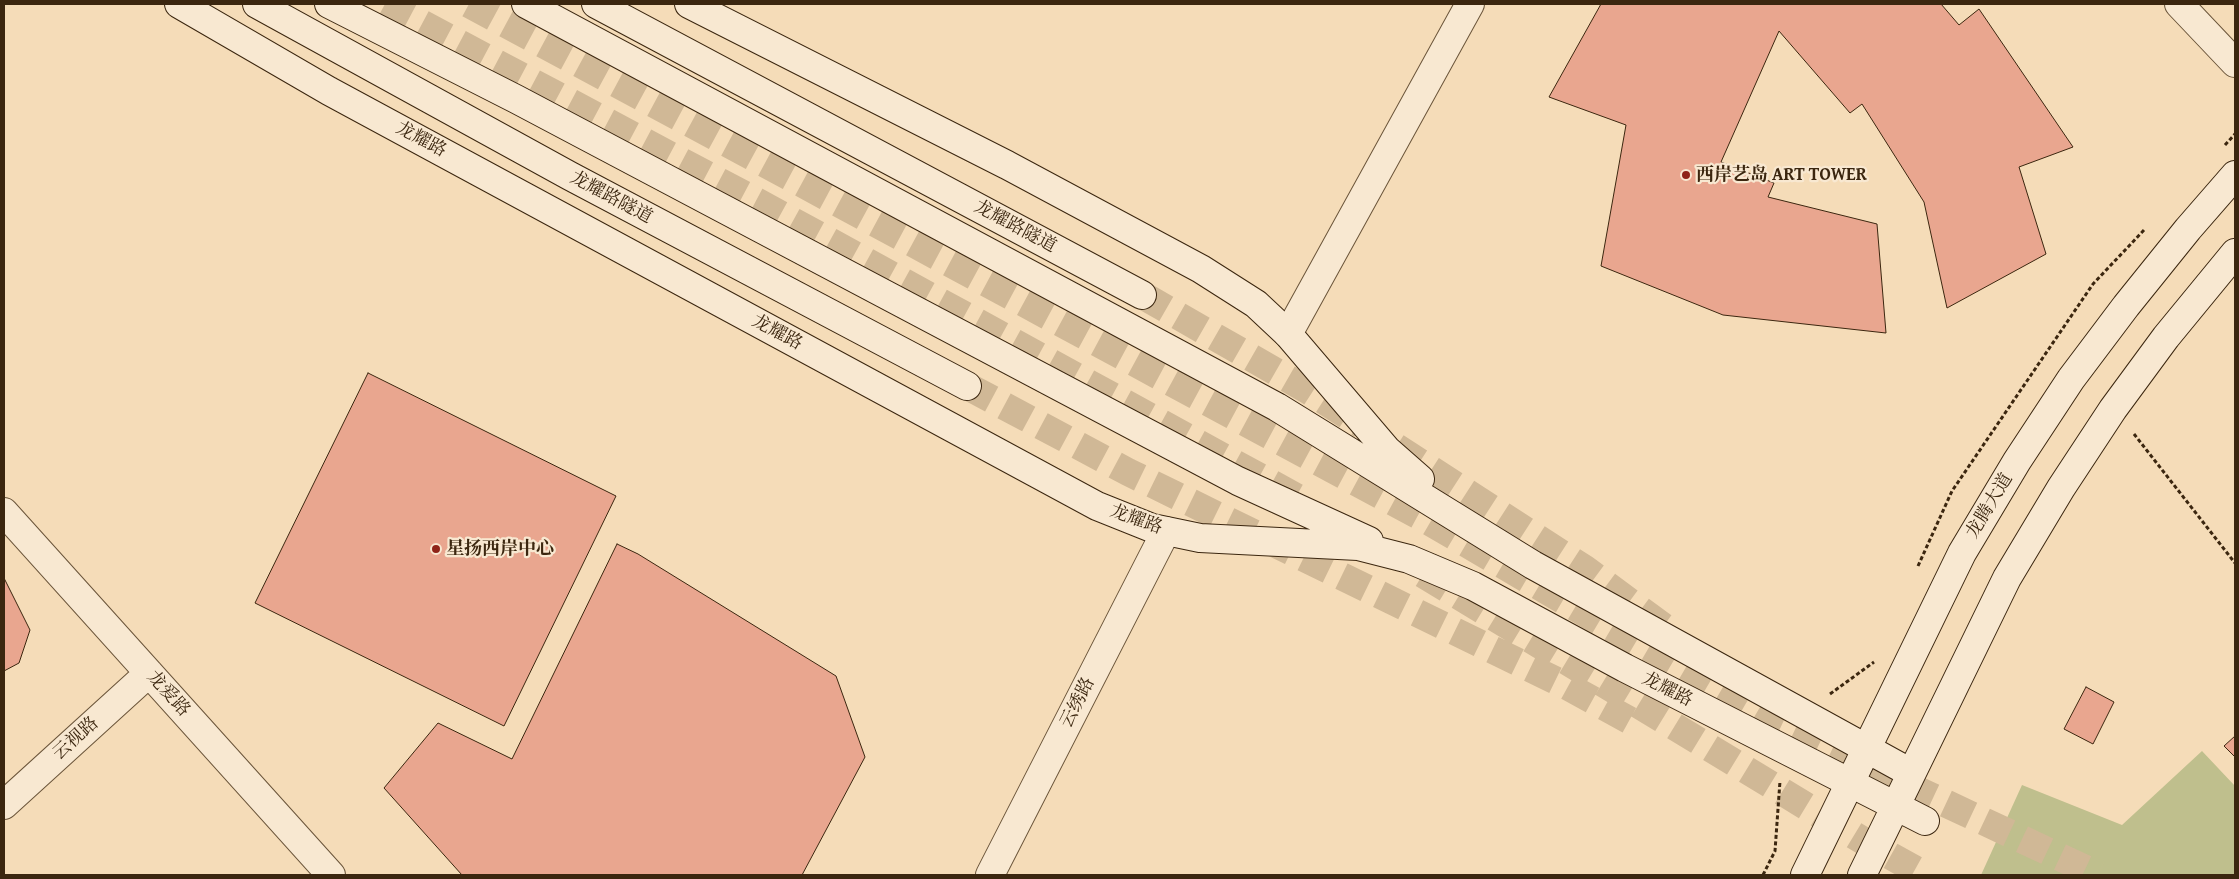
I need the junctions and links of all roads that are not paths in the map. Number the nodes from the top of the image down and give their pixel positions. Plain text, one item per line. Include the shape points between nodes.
1 (179, 4) edge
2 (257, 4) edge
3 (329, 4) edge
4 (526, 4) edge
5 (596, 4) edge
6 (689, 4) edge
7 (1470, 4) edge
8 (2179, 4) edge
9 (2235, 64) edge
10 (2235, 175) edge
11 (2235, 253) edge
12 (1142, 295) tunnel mouth
13 (1288, 334) junction
14 (967, 386) tunnel mouth
15 (4, 512) edge
16 (1166, 531) junction
17 (1409, 559) junction
18 (1533, 565) junction
19 (148, 672) junction
20 (1865, 749) junction
21 (1911, 773) junction
22 (1850, 782) junction
23 (4, 805) edge
24 (1895, 806) junction
25 (1925, 821) dead end
26 (331, 875) edge
27 (990, 875) edge
28 (1805, 875) edge
29 (1862, 875) edge

1 - 16 main road, 龙耀路 via 329,91 1097,506
2 - 14 main road, 龙耀路隧道 via 570,176
3 - 17 main road, 龙耀路 via 516,99 1238,481
4 - 18 main road via 1277,406
5 - 12 main road, 龙耀路隧道
6 - 13 main road via 1008,165 1201,269 1256,304
7 - 13 main road
8 - 9 main road
10 - 20 main road, 龙腾大道 via 2126,306 2017,460 1962,553
11 - 21 main road via 2166,337 2061,488 2007,578
13 - 18 main road via 1387,450 1441,496
15 - 19 main road, 龙爱路
16 - 17 main road, 龙耀路 via 1245,542 1358,546
16 - 27 main road, 云绣路
17 - 22 main road, 龙耀路 via 1473,586
18 - 20 main road
19 - 23 main road, 云视路
19 - 26 main road, 龙爱路
20 - 21 main road
20 - 22 main road, 龙腾大道
21 - 24 main road
22 - 24 main road, 龙耀路
22 - 28 main road, 龙腾大道
24 - 25 main road, 龙耀路
24 - 29 main road

